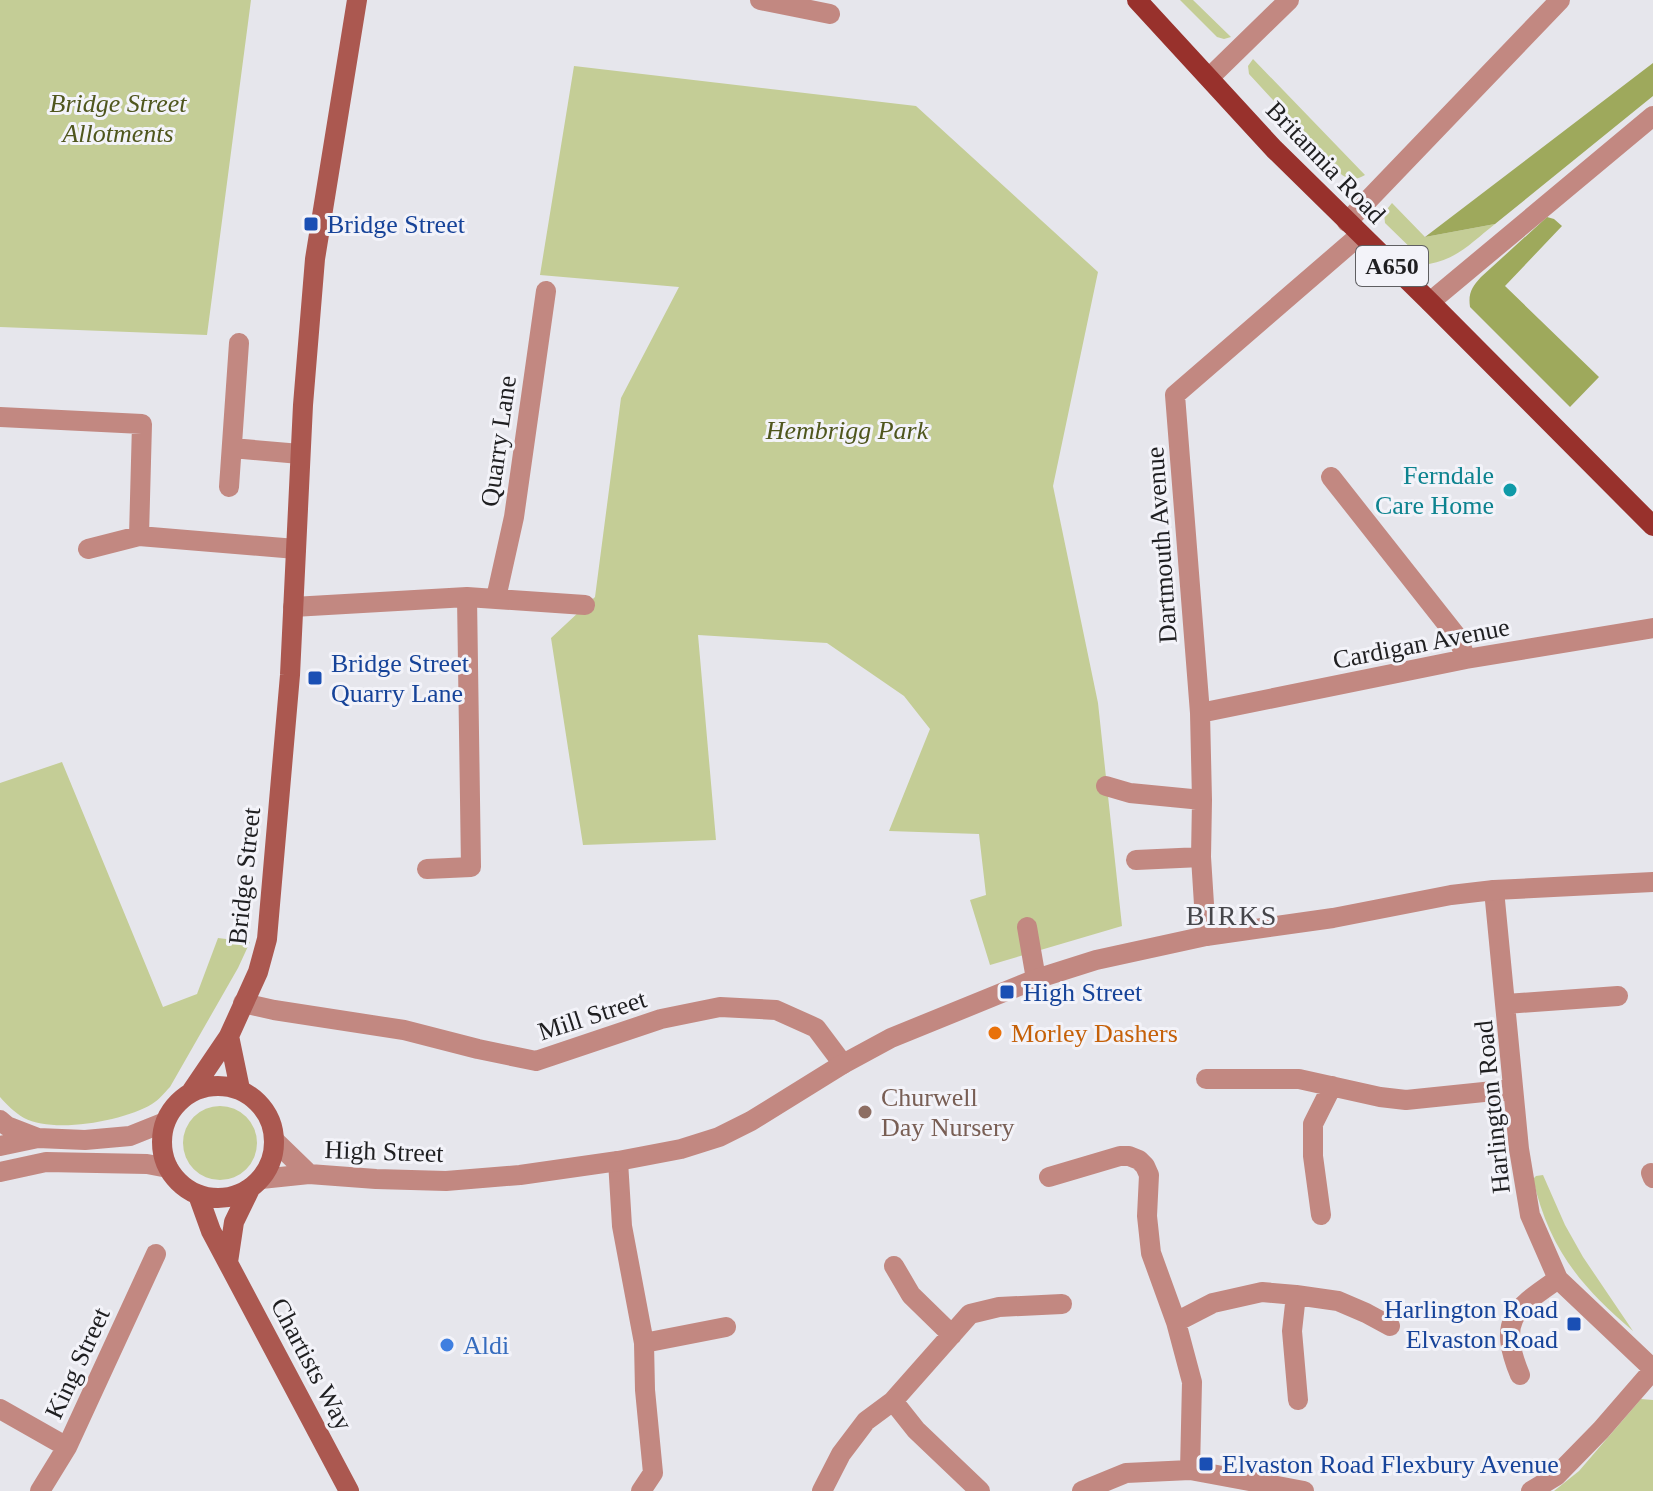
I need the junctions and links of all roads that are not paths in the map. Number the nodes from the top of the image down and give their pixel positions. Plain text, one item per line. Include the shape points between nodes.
1 (357, 0) edge
2 (760, 0) edge
3 (1137, 0) edge
4 (1289, 0) edge
5 (1560, 0) edge
6 (830, 14) dead end
7 (1210, 77) junction
8 (1653, 116) edge
9 (1353, 228) junction
10 (546, 291) dead end
11 (1430, 302) junction
12 (239, 343) dead end
13 (0, 417) edge
14 (232, 448) junction
15 (300, 454) junction
16 (1331, 477) dead end
17 (229, 487) dead end
18 (1653, 526) edge
19 (139, 536) junction
20 (88, 549) dead end
21 (296, 549) junction
22 (467, 597) junction
23 (496, 598) junction
24 (585, 605) dead end
25 (293, 607) junction
26 (1653, 628) edge
27 (1466, 659) junction
28 (1200, 713) junction
29 (1106, 786) dead end
30 (1202, 800) junction
31 (1201, 857) junction
32 (1136, 860) dead end
33 (427, 869) dead end
34 (1653, 882) edge
35 (1494, 890) junction
36 (1027, 927) dead end
37 (1206, 936) junction
38 (1036, 979) junction
39 (1618, 996) dead end
40 (243, 1003) junction
41 (1506, 1004) junction
42 (229, 1036) junction
43 (843, 1064) junction
44 (1206, 1079) dead end
45 (1332, 1086) junction
46 (240, 1089) junction
47 (1513, 1089) junction
48 (191, 1092) junction
49 (0, 1120) edge
50 (165, 1122) junction
51 (38, 1138) junction
52 (275, 1141) junction
53 (0, 1146) edge
54 (618, 1161) junction
55 (0, 1162) edge
56 (46, 1162) junction
57 (168, 1168) junction
58 (0, 1172) edge
59 (309, 1174) junction
60 (1049, 1177) dead end
61 (256, 1184) junction
62 (198, 1195) junction
63 (1321, 1215) dead end
64 (156, 1254) dead end
65 (228, 1262) junction
66 (894, 1266) dead end
67 (1558, 1279) junction
68 (1296, 1295) junction
69 (1062, 1304) dead end
70 (1176, 1322) junction
71 (1390, 1326) dead end
72 (726, 1327) dead end
73 (952, 1335) junction
74 (644, 1343) junction
75 (1653, 1369) edge
76 (1520, 1375) dead end
77 (1298, 1400) dead end
78 (893, 1401) junction
79 (0, 1409) edge
80 (67, 1447) junction
81 (1190, 1470) junction
82 (40, 1491) edge
83 (349, 1491) edge
84 (641, 1491) edge
85 (822, 1491) edge
86 (980, 1491) edge
87 (1082, 1491) edge
88 (1304, 1491) edge
89 (1531, 1491) edge

1 - 15 main road, Bridge Street via 315,259
2 - 6 street
3 - 7 main road, Britannia Road / A650
4 - 7 street
5 - 9 street
7 - 9 main road, Britannia Road / A650
8 - 11 street
9 - 11 main road, Britannia Road / A650
9 - 28 street, Dartmouth Avenue via 1175,395
10 - 23 street, Quarry Lane via 514,517
11 - 18 main road, Britannia Road / A650
12 - 14 street
13 - 19 street via 142,424
14 - 15 street
14 - 17 street
15 - 21 main road, Bridge Street
16 - 27 street via 1458,638
19 - 20 street
19 - 21 street
21 - 25 main road, Bridge Street
22 - 23 street
22 - 25 street
22 - 33 street via 471,867
23 - 24 street
25 - 40 main road, Bridge Street via 267,939
26 - 27 street, Cardigan Avenue
27 - 28 street, Cardigan Avenue
28 - 30 street, Dartmouth Avenue
29 - 30 street
30 - 31 street, Dartmouth Avenue
31 - 32 street
31 - 37 street, Dartmouth Avenue
34 - 35 street, High Street
35 - 37 street, High Street
35 - 41 street, Harlington Road
36 - 38 street
37 - 38 street, High Street
38 - 43 street, High Street via 891,1038
39 - 41 street
40 - 42 main road, Bridge Street
40 - 43 street, Mill Street via 404,1030 536,1061 661,1019 720,1007 776,1010 816,1028
41 - 47 street, Harlington Road
42 - 46 main road
42 - 48 main road, Bridge Street
43 - 54 street, High Street via 719,1137
44 - 45 street via 1299,1079
45 - 47 street via 1406,1100
45 - 63 street via 1313,1124
46 - 48 main road via 211,1086
46 - 52 main road via 263,1107
47 - 67 street, Harlington Road via 1530,1215
48 - 50 main road
49 - 51 street
50 - 51 street via 130,1136
50 - 57 main road via 162,1151
51 - 53 street
52 - 59 street, High Street
52 - 61 main road via 269,1168
54 - 59 street, High Street via 446,1181
54 - 74 street via 622,1226
55 - 56 street
56 - 57 street
56 - 58 street
57 - 62 main road
59 - 61 street, High Street
60 - 70 street via 1120,1156 1145,1166 1151,1253
61 - 62 main road via 232,1197
61 - 65 main road via 234,1222
62 - 65 main road, Chartists Way
64 - 80 street, King Street
65 - 83 main road, Chartists Way
66 - 73 street via 911,1295
67 - 75 street, Harlington Road
67 - 76 street via 1528,1300 1511,1321 1511,1354
68 - 70 street via 1262,1292 1213,1303
68 - 71 street via 1338,1301
68 - 77 street via 1292,1331
69 - 73 street via 970,1314
70 - 81 street via 1192,1382
72 - 74 street
73 - 78 street
74 - 84 street via 653,1473
75 - 89 street via 1556,1476
78 - 85 street via 866,1421
78 - 86 street
79 - 80 street
80 - 82 street, King Street
81 - 87 street via 1126,1473
81 - 88 street

